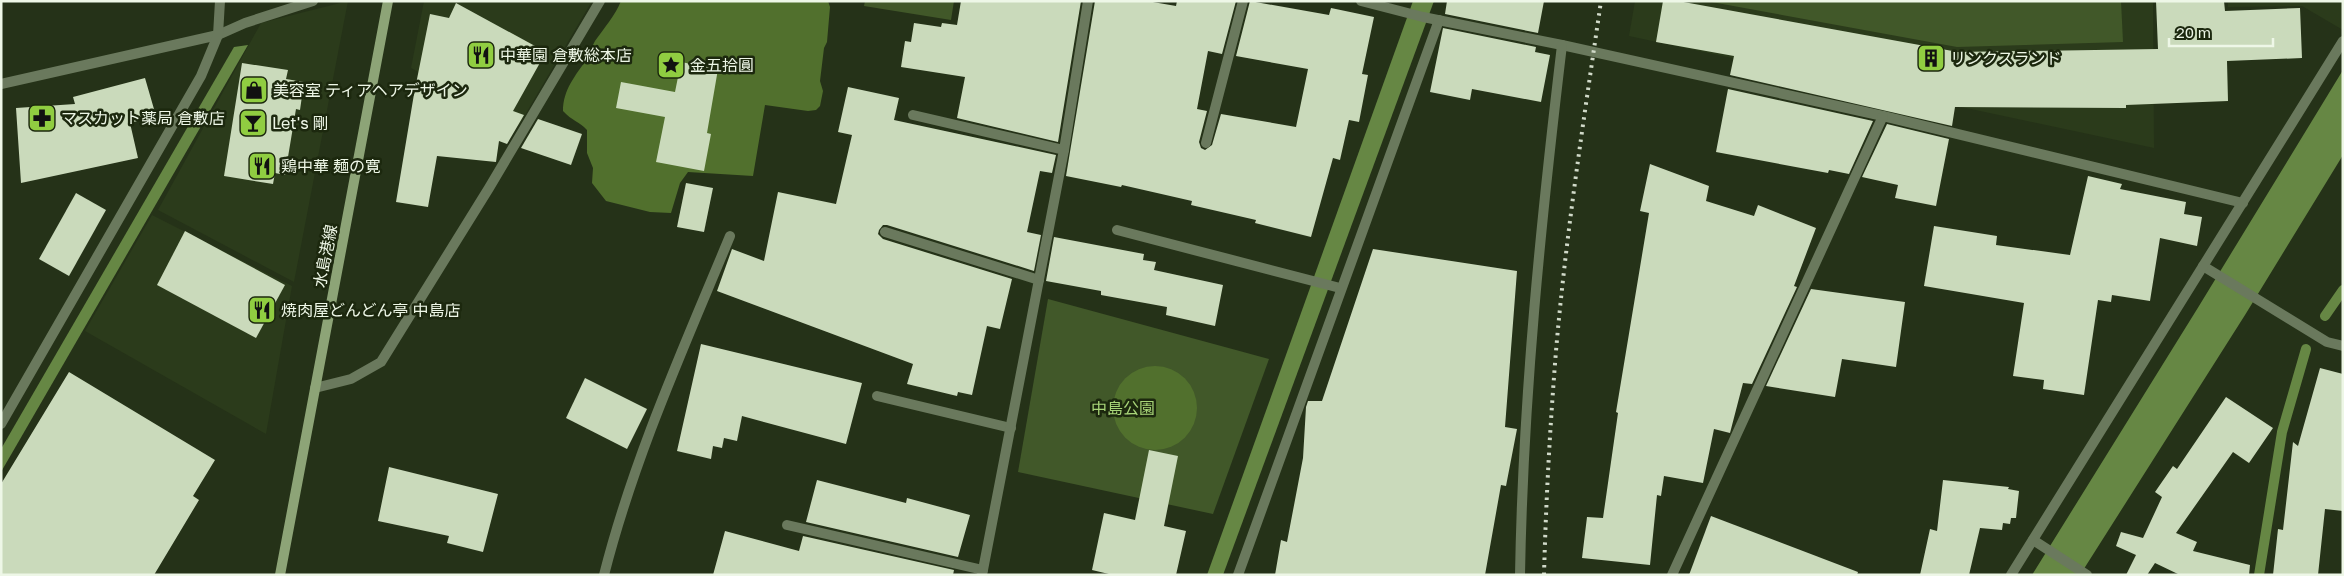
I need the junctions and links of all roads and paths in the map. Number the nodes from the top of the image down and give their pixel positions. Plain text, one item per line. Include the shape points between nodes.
1 (220, 1) edge
2 (313, 1) edge
3 (388, 1) edge
4 (600, 1) edge
5 (1088, 1) edge
6 (1243, 1) edge
7 (1361, 1) edge
8 (1439, 20) junction
9 (218, 35) junction
10 (2343, 41) edge
11 (1562, 45) junction
12 (1, 84) edge
13 (912, 115) dead end
14 (1883, 116) junction
15 (1206, 143) dead end
16 (1064, 150) junction
17 (2243, 203) junction
18 (1116, 230) dead end
19 (886, 232) dead end
20 (730, 236) dead end
21 (2203, 266) junction
22 (1039, 280) junction
23 (1340, 288) junction
24 (2343, 346) edge
25 (315, 388) junction
26 (877, 396) dead end
27 (1, 424) edge
28 (1011, 428) junction
29 (787, 525) dead end
30 (2033, 540) junction
31 (983, 572) edge
32 (2086, 574) edge
33 (280, 575) edge
34 (604, 575) edge
35 (1238, 575) edge
36 (1520, 575) edge
37 (1672, 575) edge
38 (2012, 575) edge

1 - 9 street
2 - 9 street
3 - 25 main road, 水島港線
4 - 25 street via 382,362 350,379
5 - 16 street
6 - 15 street
7 - 8 street
8 - 11 street
8 - 23 street
9 - 12 street
9 - 27 street via 201,76
10 - 17 street
11 - 14 street
11 - 36 street via 1529,365
13 - 16 street
14 - 17 street
14 - 37 street
16 - 22 street
17 - 21 street
18 - 23 street
19 - 22 street
20 - 34 street via 642,450
21 - 24 street via 2327,342
21 - 30 street
22 - 28 street
23 - 35 street
25 - 33 main road, 水島港線
26 - 28 street
28 - 31 street
29 - 31 street
30 - 32 street
30 - 38 street

